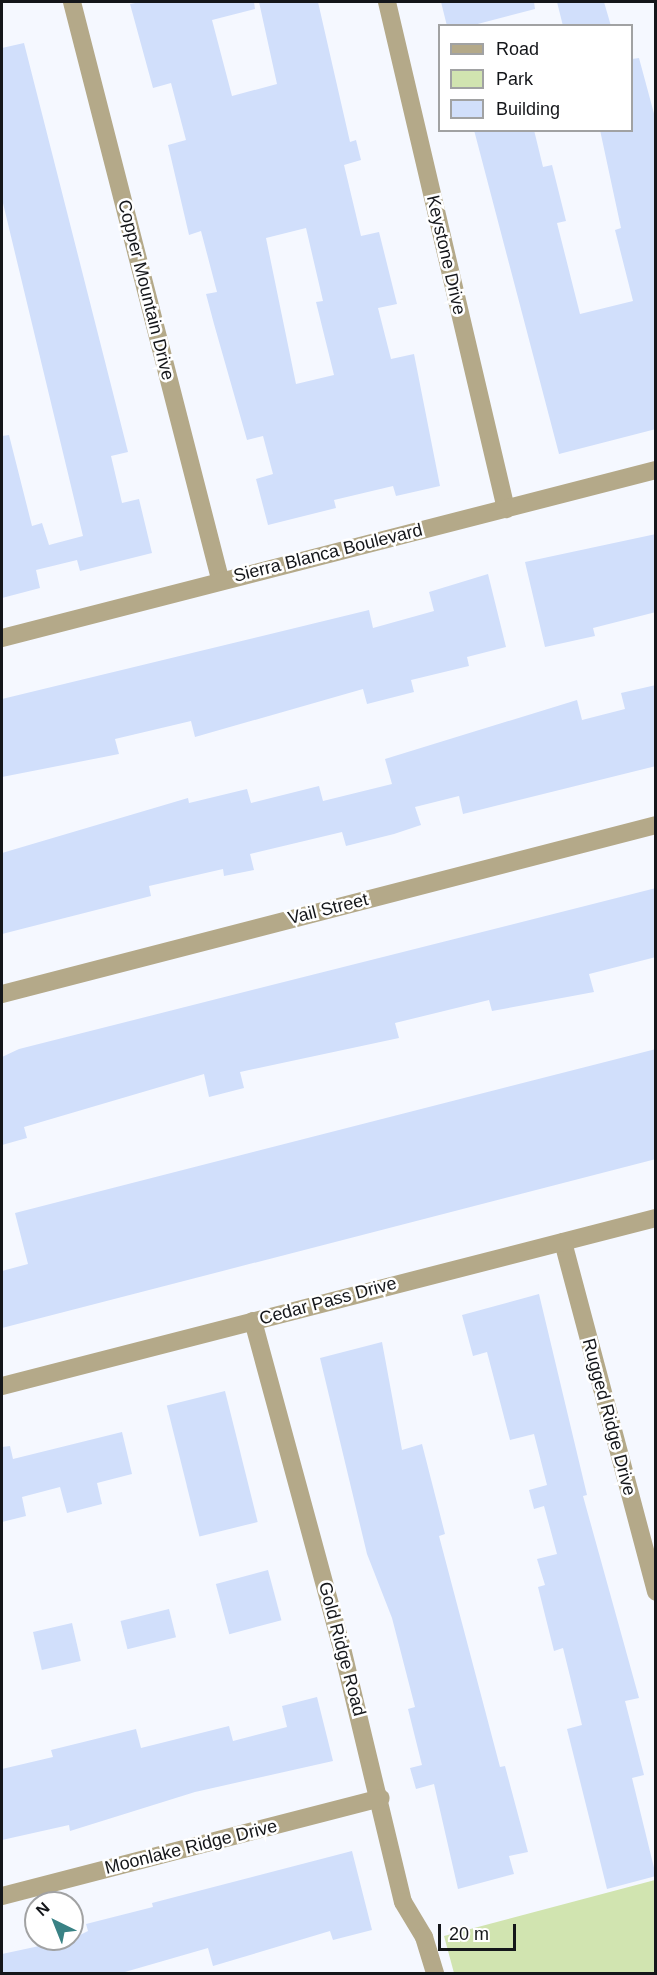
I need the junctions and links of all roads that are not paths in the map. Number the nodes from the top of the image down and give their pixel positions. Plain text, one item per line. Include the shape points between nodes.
1 (72, 2) edge
2 (387, 2) edge
3 (656, 470) edge
4 (506, 509) junction
5 (220, 579) junction
6 (2, 638) edge
7 (656, 825) edge
8 (2, 994) edge
9 (656, 1218) edge
10 (563, 1242) junction
11 (253, 1321) junction
12 (2, 1386) edge
13 (656, 1592) edge
14 (381, 1798) junction
15 (2, 1896) edge
16 (435, 1974) edge

1 - 5 street, Copper Mountain Drive
2 - 4 street, Keystone Drive
3 - 4 street, Sierra Blanca Boulevard
4 - 5 street, Sierra Blanca Boulevard
5 - 6 street, Sierra Blanca Boulevard
7 - 8 street, Vail Street
9 - 10 street, Cedar Pass Drive
10 - 11 street, Cedar Pass Drive
10 - 13 street, Rugged Ridge Drive
11 - 12 street, Cedar Pass Drive
11 - 14 street, Gold Ridge Road
14 - 15 street, Moonlake Ridge Drive
14 - 16 street, Gold Ridge Road via 403,1902 424,1937

